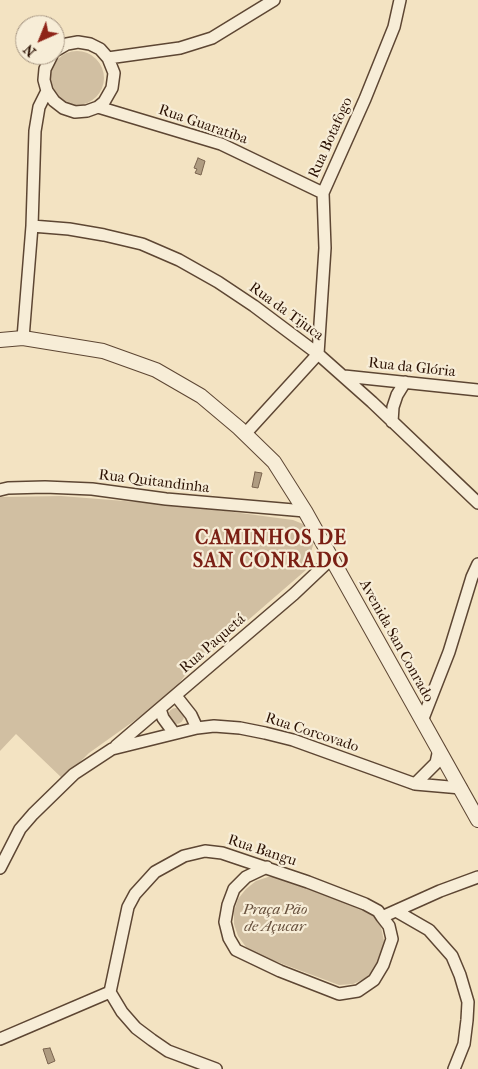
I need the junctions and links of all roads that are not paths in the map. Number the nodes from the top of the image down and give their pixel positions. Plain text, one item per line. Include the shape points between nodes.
1 (274, 0) edge
2 (400, 0) edge
3 (65, 45) edge
4 (108, 58) junction
5 (47, 65) edge
6 (47, 91) junction
7 (98, 107) junction
8 (323, 193) junction
9 (32, 226) junction
10 (24, 338) junction
11 (0, 340) edge
12 (318, 354) junction
13 (344, 376) junction
14 (405, 382) junction
15 (478, 390) edge
16 (392, 422) junction
17 (244, 434) junction
18 (0, 490) edge
19 (478, 503) edge
20 (304, 511) junction
21 (331, 559) junction
22 (478, 564) edge
23 (176, 696) junction
24 (160, 709) junction
25 (422, 721) junction
26 (196, 728) junction
27 (174, 733) junction
28 (112, 749) junction
29 (439, 750) junction
30 (415, 784) junction
31 (461, 788) junction
32 (478, 820) edge
33 (267, 867) junction
34 (0, 868) edge
35 (478, 877) edge
36 (396, 910) junction
37 (382, 916) junction
38 (110, 992) junction
39 (0, 1039) edge
40 (216, 1069) edge
41 (454, 1069) edge

1 - 4 street via 212,38 180,48
2 - 8 street, Rua Botafogo via 394,27
3 - 4 street via 78,42 95,46
4 - 7 street via 114,80 109,96
5 - 6 street via 44,80
6 - 7 street via 63,108 75,112
6 - 9 street via 39,107 35,132
7 - 8 street, Rua Guaratiba via 221,144
8 - 12 street, Rua Botafogo via 325,248
9 - 10 street
9 - 12 street, Rua da Tijuca via 104,235 142,244 179,260 254,306
10 - 11 street, Avenida San Conrado
10 - 17 street, Avenida San Conrado via 103,351 156,370 201,396
12 - 13 street, Rua da Tijuca
12 - 17 street
13 - 14 street, Rua da Glória
13 - 16 street, Rua da Tijuca
14 - 15 street, Rua da Glória
14 - 16 street via 393,407
16 - 19 street, Rua da Tijuca
17 - 20 street, Avenida San Conrado via 274,462
18 - 20 street, Rua Quitandinha via 45,487 92,490
20 - 21 street, Avenida San Conrado
21 - 23 street, Rua Paquetá
21 - 25 street, Avenida San Conrado
22 - 25 street
23 - 24 street, Rua Paquetá
23 - 26 street via 191,715
24 - 27 street
24 - 28 street, Rua Paquetá
25 - 29 street, Avenida San Conrado
26 - 27 street, Rua Paquetá
26 - 30 street, Rua Corcovado via 214,726 265,732
27 - 28 street, Rua Paquetá
28 - 34 street, Rua Paquetá via 74,774 33,814 20,829
29 - 30 street via 436,763
29 - 31 street, Avenida San Conrado
30 - 31 street, Rua Corcovado
31 - 32 street, Avenida San Conrado
33 - 37 street, Rua Bangu via 365,904
33 - 37 street via 246,877 234,889 225,922 236,950 280,971 339,994 358,991 374,980 392,939
33 - 38 street, Rua Bangu via 222,853 204,852 184,856 155,872 128,907
35 - 36 street
36 - 37 street
36 - 41 street via 430,930 452,956 460,975 468,1002 467,1020 464,1044
38 - 39 street
38 - 40 street via 136,1028 152,1040 168,1051

